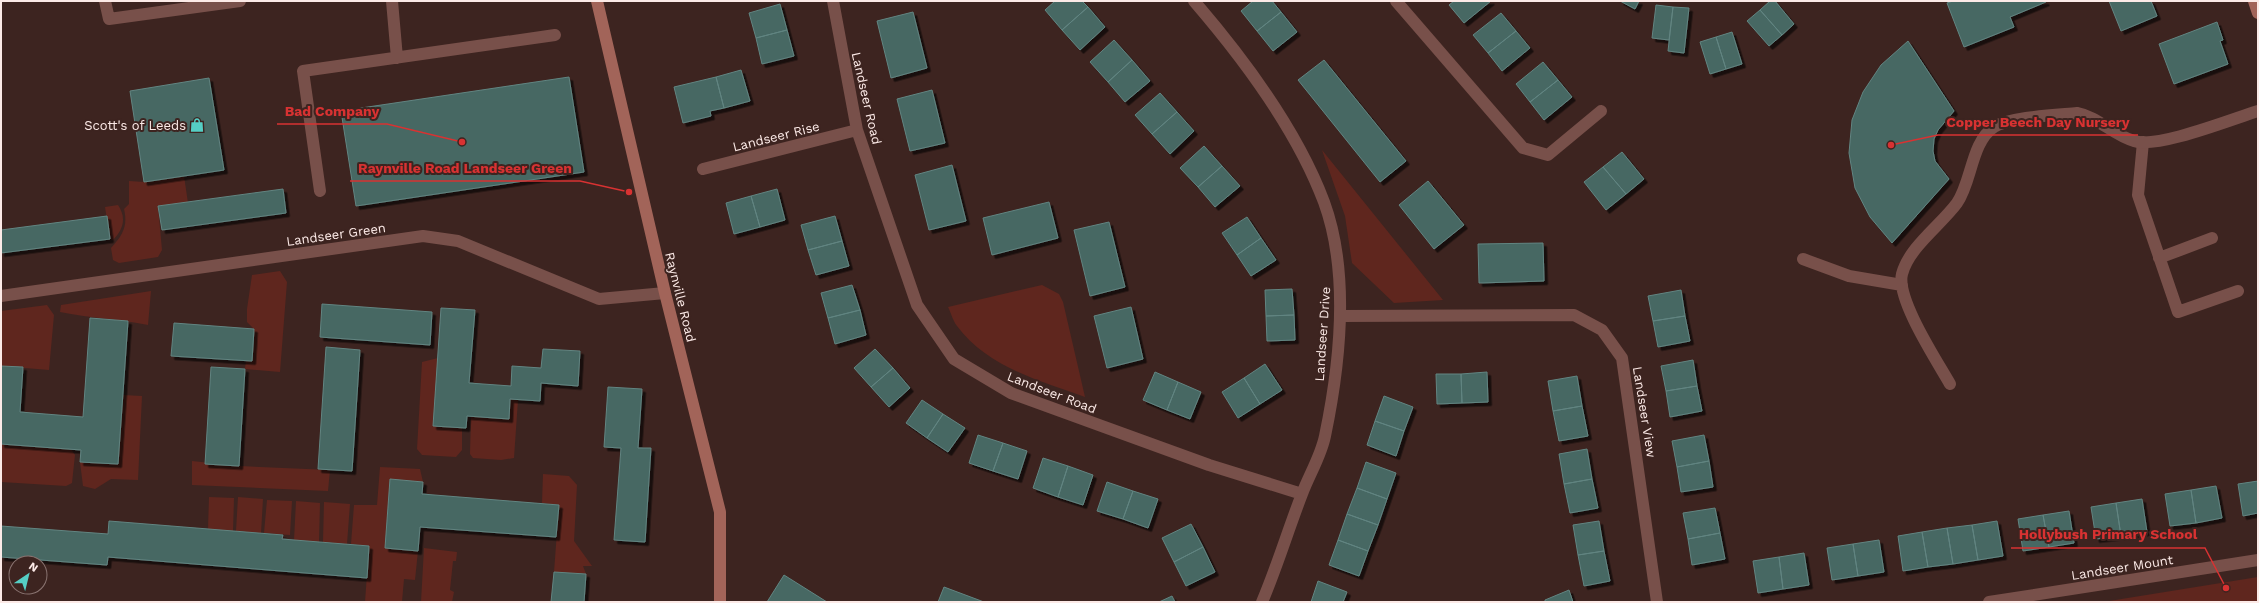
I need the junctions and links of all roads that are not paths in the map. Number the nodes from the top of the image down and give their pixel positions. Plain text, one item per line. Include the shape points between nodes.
1 (106, 1) edge
2 (240, 1) edge
3 (392, 1) edge
4 (597, 1) edge
5 (833, 1) edge
6 (1194, 1) edge
7 (1396, 1) edge
8 (2254, 1) edge
9 (2258, 13) edge
10 (555, 35) dead end
11 (397, 58) junction
12 (1601, 111) dead end
13 (2258, 111) edge
14 (857, 130) junction
15 (2143, 142) junction
16 (703, 169) dead end
17 (320, 191) dead end
18 (2212, 238) dead end
19 (2159, 258) junction
20 (1803, 259) dead end
21 (1902, 285) junction
22 (2238, 291) dead end
23 (665, 293) junction
24 (1, 296) edge
25 (1340, 316) junction
26 (1950, 384) dead end
27 (1302, 494) junction
28 (2258, 560) edge
29 (2015, 600) edge
30 (720, 602) edge
31 (1262, 602) edge
32 (1657, 602) edge
33 (1989, 602) edge

1 - 2 street via 109,19
3 - 11 street
4 - 23 street, Raynville Road
5 - 14 street, Landseer Road
6 - 25 street, Landseer Drive via 1228,41 1288,129 1324,202 1340,273
7 - 12 street via 1522,148 1548,156
8 - 9 street
10 - 11 street
11 - 17 street via 303,71
13 - 15 street via 2155,143
14 - 16 street, Landseer Rise
14 - 27 street, Landseer Road via 917,305 954,359 1011,393 1210,465
15 - 19 street via 2138,195
15 - 21 street via 2120,136 2088,115 2077,113 1999,124 1985,135 1980,143 1958,202 1912,255 1902,275
18 - 19 street
19 - 22 street via 2178,312
20 - 21 street via 1849,276
21 - 26 street via 1913,318
23 - 24 street, Landseer Green via 599,299 458,241 423,236
23 - 30 street, Raynville Road via 720,512
25 - 27 street, Landseer Drive via 1325,438
25 - 32 street, Landseer View via 1574,315 1602,330 1622,358
27 - 31 street, Landseer Drive
28 - 29 street, Landseer Mount
29 - 33 street, Landseer Mount

